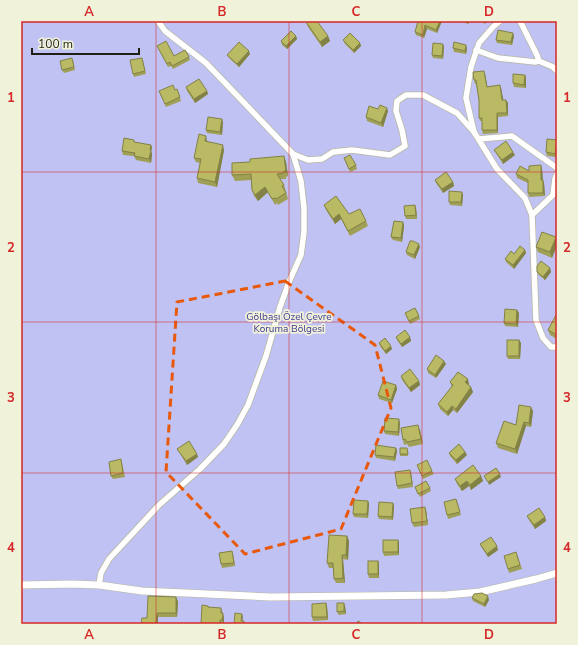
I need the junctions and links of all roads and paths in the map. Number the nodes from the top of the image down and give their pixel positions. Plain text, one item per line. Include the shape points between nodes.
1 (158, 21) edge
2 (500, 21) edge
3 (520, 21) edge
4 (476, 50) junction
5 (539, 61) junction
6 (556, 68) edge
7 (474, 132) junction
8 (478, 139) junction
9 (294, 154) junction
10 (557, 168) edge
11 (557, 174) edge
12 (532, 215) junction
13 (557, 348) edge
14 (557, 573) edge
15 (21, 585) edge
16 (99, 586) junction

1 - 9 street via 165,31 206,63
2 - 4 street via 479,43
3 - 5 street
4 - 5 street via 498,58
4 - 7 street via 470,68 466,98
5 - 6 street
7 - 8 street
7 - 9 street via 457,113 423,95 406,95 397,101 396,111 405,146 390,155 352,150 333,152 322,159 308,160
8 - 10 street via 512,136
8 - 12 street via 497,169 525,198
9 - 16 street via 304,208 301,255 280,306 266,356 248,405 224,444 159,505 109,559 101,573
11 - 12 street via 553,195
12 - 13 street via 536,320 543,338 551,347
14 - 16 street via 480,592 446,595 270,597 142,591
15 - 16 street

